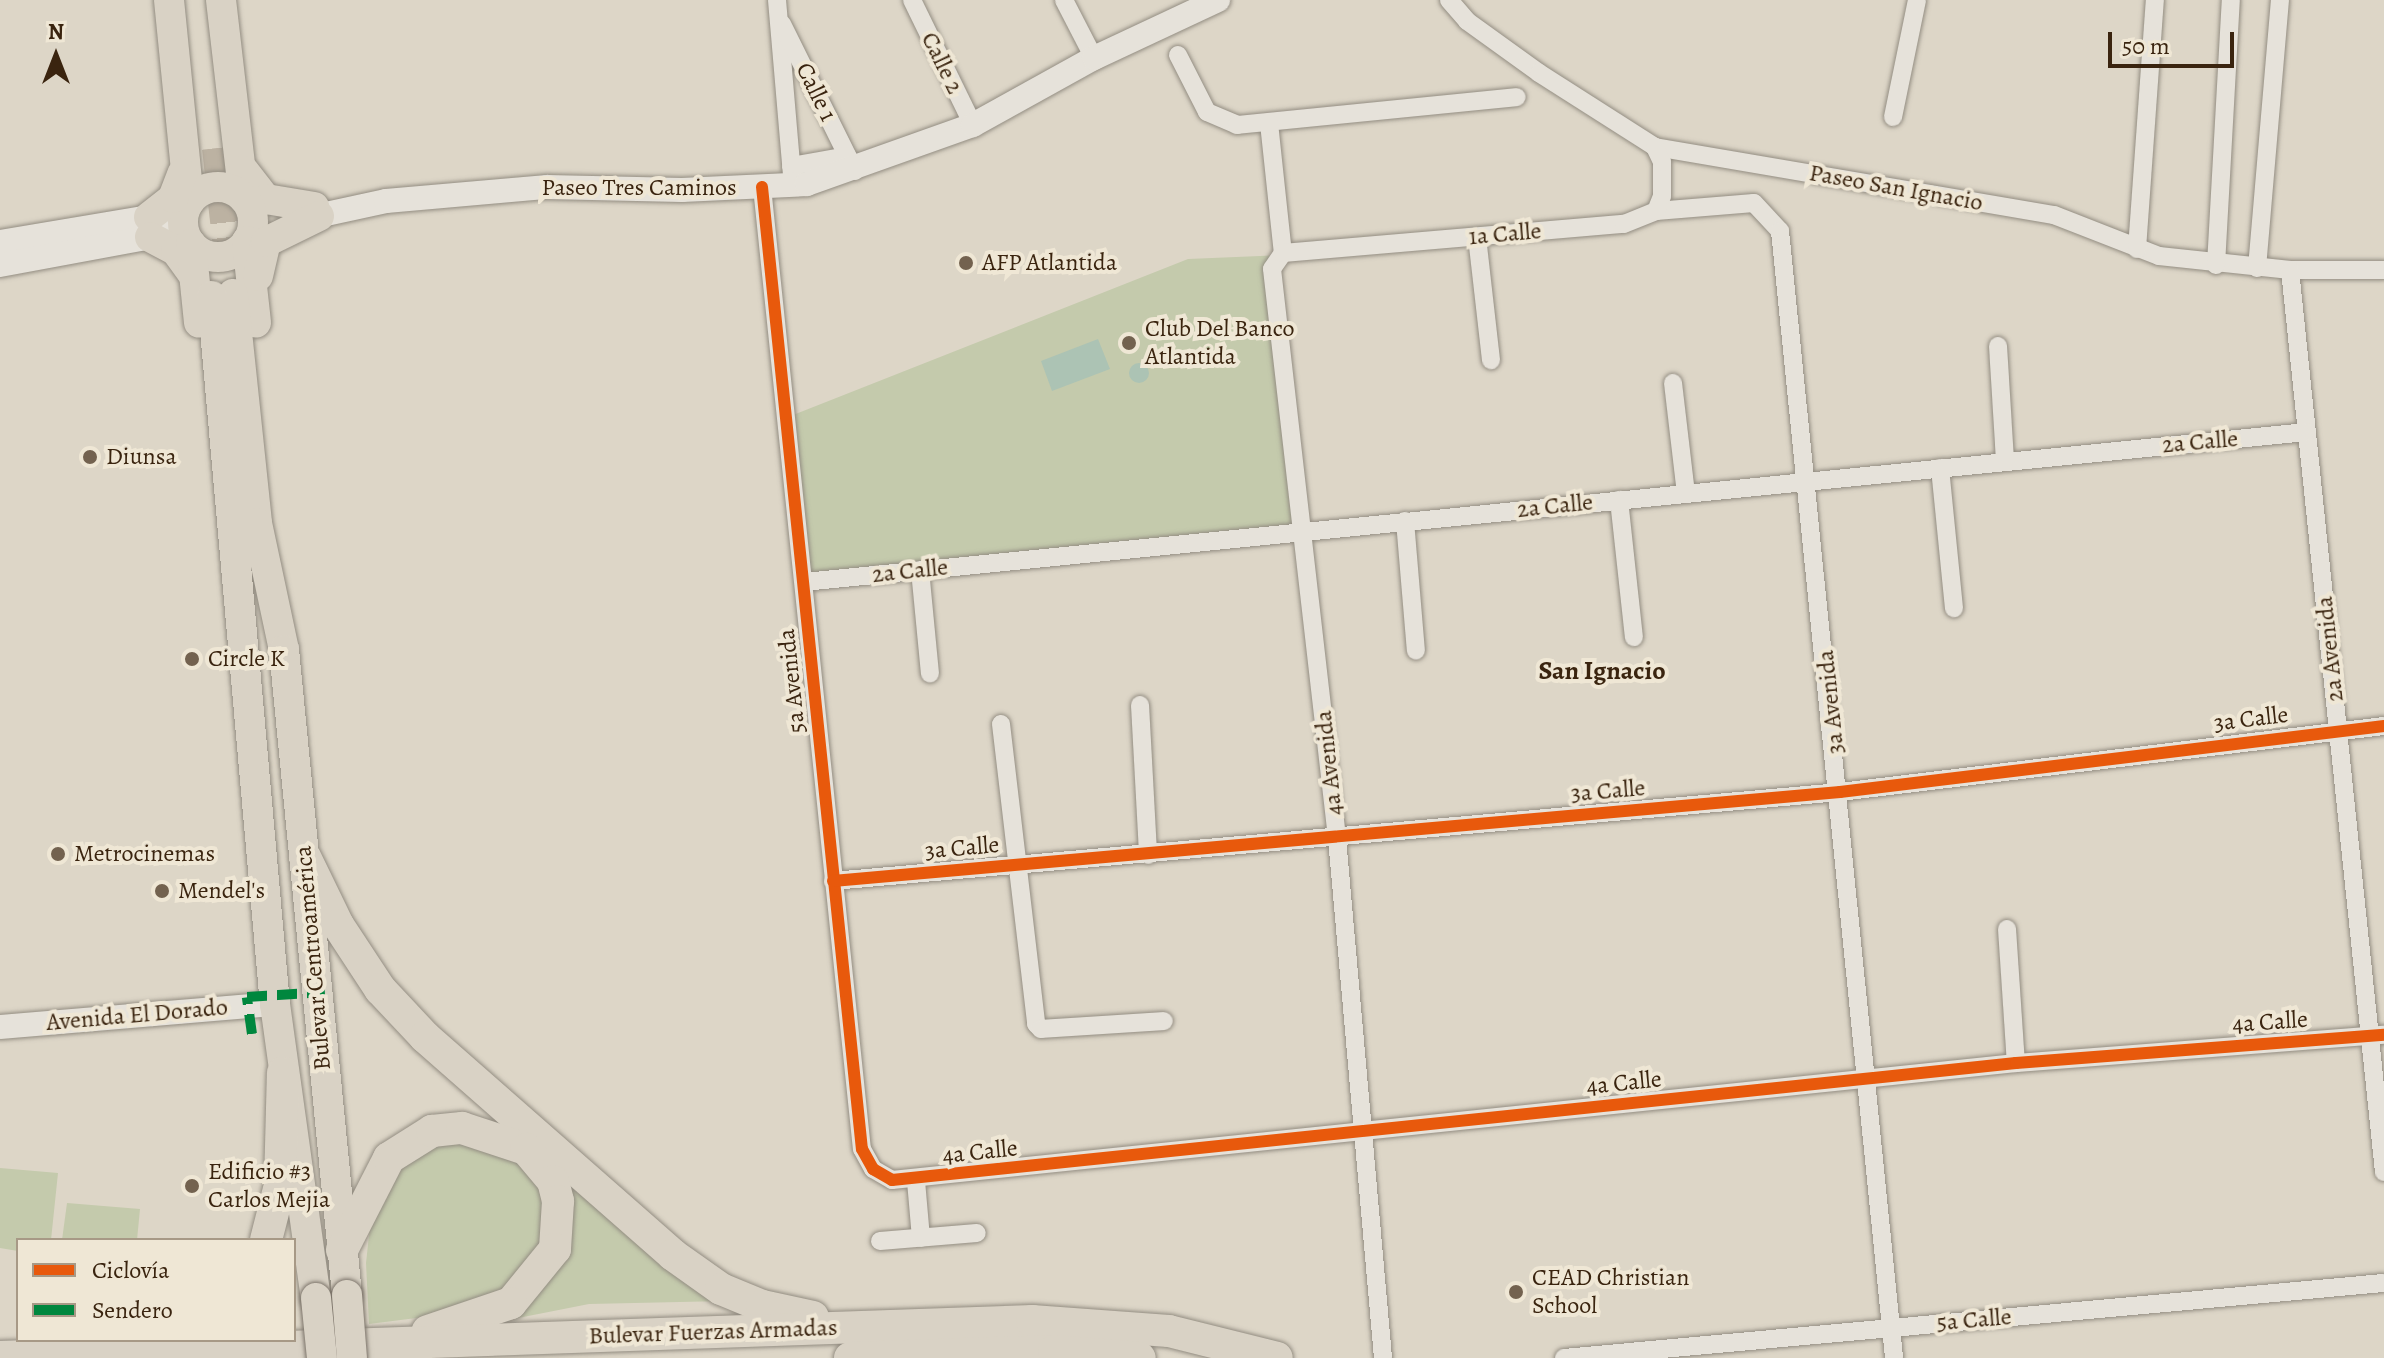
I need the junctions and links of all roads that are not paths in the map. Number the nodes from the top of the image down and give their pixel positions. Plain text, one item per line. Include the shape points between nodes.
1 (169, 0) edge
2 (180, 0) edge
3 (201, 0) edge
4 (221, 0) edge
5 (912, 0) edge
6 (1064, 0) edge
7 (1449, 0) edge
8 (1917, 0) edge
9 (2155, 0) edge
10 (2231, 0) edge
11 (2280, 0) edge
12 (1208, 2) edge
13 (777, 7) edge
14 (1178, 55) dead end
15 (1094, 58) junction
16 (1517, 97) dead end
17 (1893, 117) dead end
18 (1269, 123) junction
19 (973, 125) junction
20 (1655, 147) junction
21 (209, 156) junction
22 (851, 163) junction
23 (792, 175) junction
24 (762, 187) junction
25 (317, 211) junction
26 (1656, 211) junction
27 (247, 220) junction
28 (187, 222) junction
29 (150, 227) junction
30 (1477, 237) junction
31 (0, 242) edge
32 (2137, 249) junction
33 (1283, 253) junction
34 (0, 265) edge
35 (2216, 265) junction
36 (2257, 268) junction
37 (2290, 270) junction
38 (2384, 270) edge
39 (213, 289) junction
40 (257, 330) junction
41 (1998, 346) dead end
42 (1491, 360) dead end
43 (1673, 383) dead end
44 (2306, 432) junction
45 (2005, 461) junction
46 (1940, 468) junction
47 (1809, 481) junction
48 (1686, 493) junction
49 (1619, 500) junction
50 (1405, 521) junction
51 (1303, 530) junction
52 (265, 559) junction
53 (920, 570) junction
54 (804, 582) junction
55 (1954, 608) dead end
56 (1634, 637) dead end
57 (1416, 651) dead end
58 (930, 674) dead end
59 (1140, 705) dead end
60 (1001, 724) dead end
61 (2384, 726) edge
62 (2339, 730) junction
63 (1840, 792) junction
64 (1337, 838) junction
65 (1148, 855) junction
66 (305, 857) junction
67 (1018, 866) junction
68 (833, 881) junction
69 (2007, 929) dead end
70 (275, 1004) junction
71 (1164, 1021) dead end
72 (0, 1027) edge
73 (2376, 1036) edge
74 (2016, 1063) junction
75 (283, 1073) junction
76 (1864, 1081) junction
77 (1365, 1133) junction
78 (873, 1169) joint
79 (2384, 1172) edge
80 (916, 1181) junction
81 (977, 1233) dead end
82 (267, 1238) edge
83 (921, 1238) junction
84 (880, 1241) dead end
85 (342, 1250) junction
86 (2384, 1283) edge
87 (875, 1327) junction
88 (1383, 1327) junction
89 (1891, 1328) junction
90 (128, 1342) edge
91 (400, 1342) junction
92 (98, 1353) junction
93 (972, 1355) edge
94 (0, 1357) edge
95 (322, 1358) edge
96 (352, 1358) edge
97 (850, 1358) edge
98 (1140, 1358) edge
99 (1277, 1358) edge
100 (1383, 1358) edge
101 (1393, 1358) edge
102 (1564, 1358) edge
103 (1894, 1358) edge

1 - 21 main road, Bulevar Centroamérica
2 - 21 main road, Bulevar Centroamérica
3 - 21 main road, Bulevar Centroamérica
4 - 21 main road, Bulevar Centroamérica
5 - 19 street, Calle 2
6 - 15 street
7 - 20 street, Paseo San Ignacio via 1467,21 1539,73
8 - 17 street
9 - 32 street
10 - 35 street
11 - 36 street
12 - 15 street, Paseo Tres Caminos
13 - 22 street, Calle 1
13 - 23 street, Calle 1
14 - 18 street via 1200,103 1214,118 1237,125
15 - 19 street, Paseo Tres Caminos
16 - 18 street
18 - 33 street, 4a Avenida
19 - 22 street, Paseo Tres Caminos
20 - 26 street via 1665,178
20 - 32 street, Paseo San Ignacio via 2054,215
21 - 25 main road via 261,197
21 - 27 main road, Bulevar Centroamérica
21 - 28 main road, Bulevar Centroamérica
21 - 29 main road
22 - 23 street, Paseo Tres Caminos
23 - 24 street, Paseo Tres Caminos
24 - 25 street, Paseo Tres Caminos via 547,187
24 - 54 street, 5a Avenida
25 - 27 street, Paseo Tres Caminos
25 - 40 main road via 264,246
26 - 30 street, 1a Calle via 1624,224
26 - 47 street, 3a Avenida via 1754,203 1780,231
27 - 28 main road via 216,187
27 - 28 main road via 220,256
27 - 40 main road, Bulevar Centroamérica
28 - 29 street
28 - 39 main road, Bulevar Centroamérica
29 - 31 street
29 - 34 street
29 - 39 main road
30 - 33 street, 1a Calle
30 - 42 street
32 - 35 street, Paseo San Ignacio
33 - 51 street, 4a Avenida via 1272,269
35 - 36 street, Paseo San Ignacio
36 - 37 street, Paseo San Ignacio
37 - 38 street, Paseo San Ignacio
37 - 44 street, 2a Avenida
39 - 52 main road, Bulevar Centroamérica
39 - 70 main road, Bulevar Centroamérica
40 - 52 main road, Bulevar Centroamérica via 275,527
41 - 45 street
43 - 48 street
44 - 45 street, 2a Calle
44 - 62 street, 2a Avenida
45 - 46 street, 2a Calle
46 - 47 street, 2a Calle
46 - 55 street
47 - 48 street, 2a Calle
47 - 63 street, 3a Avenida
48 - 49 street, 2a Calle
49 - 50 street, 2a Calle
49 - 56 street
50 - 51 street, 2a Calle
50 - 57 street
51 - 53 street, 2a Calle
51 - 64 street, 4a Avenida
52 - 66 main road, Bulevar Centroamérica via 284,650
53 - 54 street, 2a Calle
53 - 58 street
54 - 68 street, 5a Avenida
59 - 65 street
60 - 67 street
61 - 62 street, 3a Calle
62 - 63 street, 3a Calle
62 - 73 street, 2a Avenida
63 - 64 street, 3a Calle
63 - 76 street, 3a Avenida
64 - 65 street, 3a Calle
64 - 77 street, 4a Avenida
65 - 67 street, 3a Calle
66 - 85 main road, Bulevar Centroamérica
66 - 87 highway via 338,925 380,989 425,1037 673,1255 721,1289 762,1306
67 - 68 street, 3a Calle
67 - 71 street via 1038,1028
68 - 78 street, 5a Avenida via 862,1149
69 - 74 street
70 - 72 street, Avenida El Dorado
70 - 75 main road, Bulevar Centroamérica
73 - 74 street, 4a Calle
73 - 79 street, 2a Avenida
74 - 76 street, 4a Calle
75 - 82 highway via 280,1185
75 - 95 main road, Bulevar Centroamérica, bridge
76 - 77 street, 4a Calle
76 - 89 street, 3a Avenida
77 - 80 street, 4a Calle
77 - 88 street, 4a Avenida
78 - 80 street, 4a Calle via 892,1180
80 - 83 street
81 - 83 street
83 - 84 street
85 - 91 highway via 389,1158 432,1131 462,1128 496,1135 526,1149 553,1181 558,1201 555,1249 511,1303
85 - 96 main road, Bulevar Centroamérica, bridge
86 - 89 street, 5a Calle
87 - 91 highway, Bulevar Fuerzas Armadas
87 - 99 highway, Bulevar Fuerzas Armadas via 1110,1324 1211,1339
88 - 100 street, 4a Avenida
88 - 101 street, 4a Avenida
89 - 102 street, 5a Calle
89 - 103 street, 3a Avenida
90 - 92 highway
91 - 92 highway, Bulevar Fuerzas Armadas
92 - 94 highway, Bulevar Fuerzas Armadas
93 - 97 highway, Bulevar Fuerzas Armadas
93 - 98 highway, Bulevar Fuerzas Armadas

